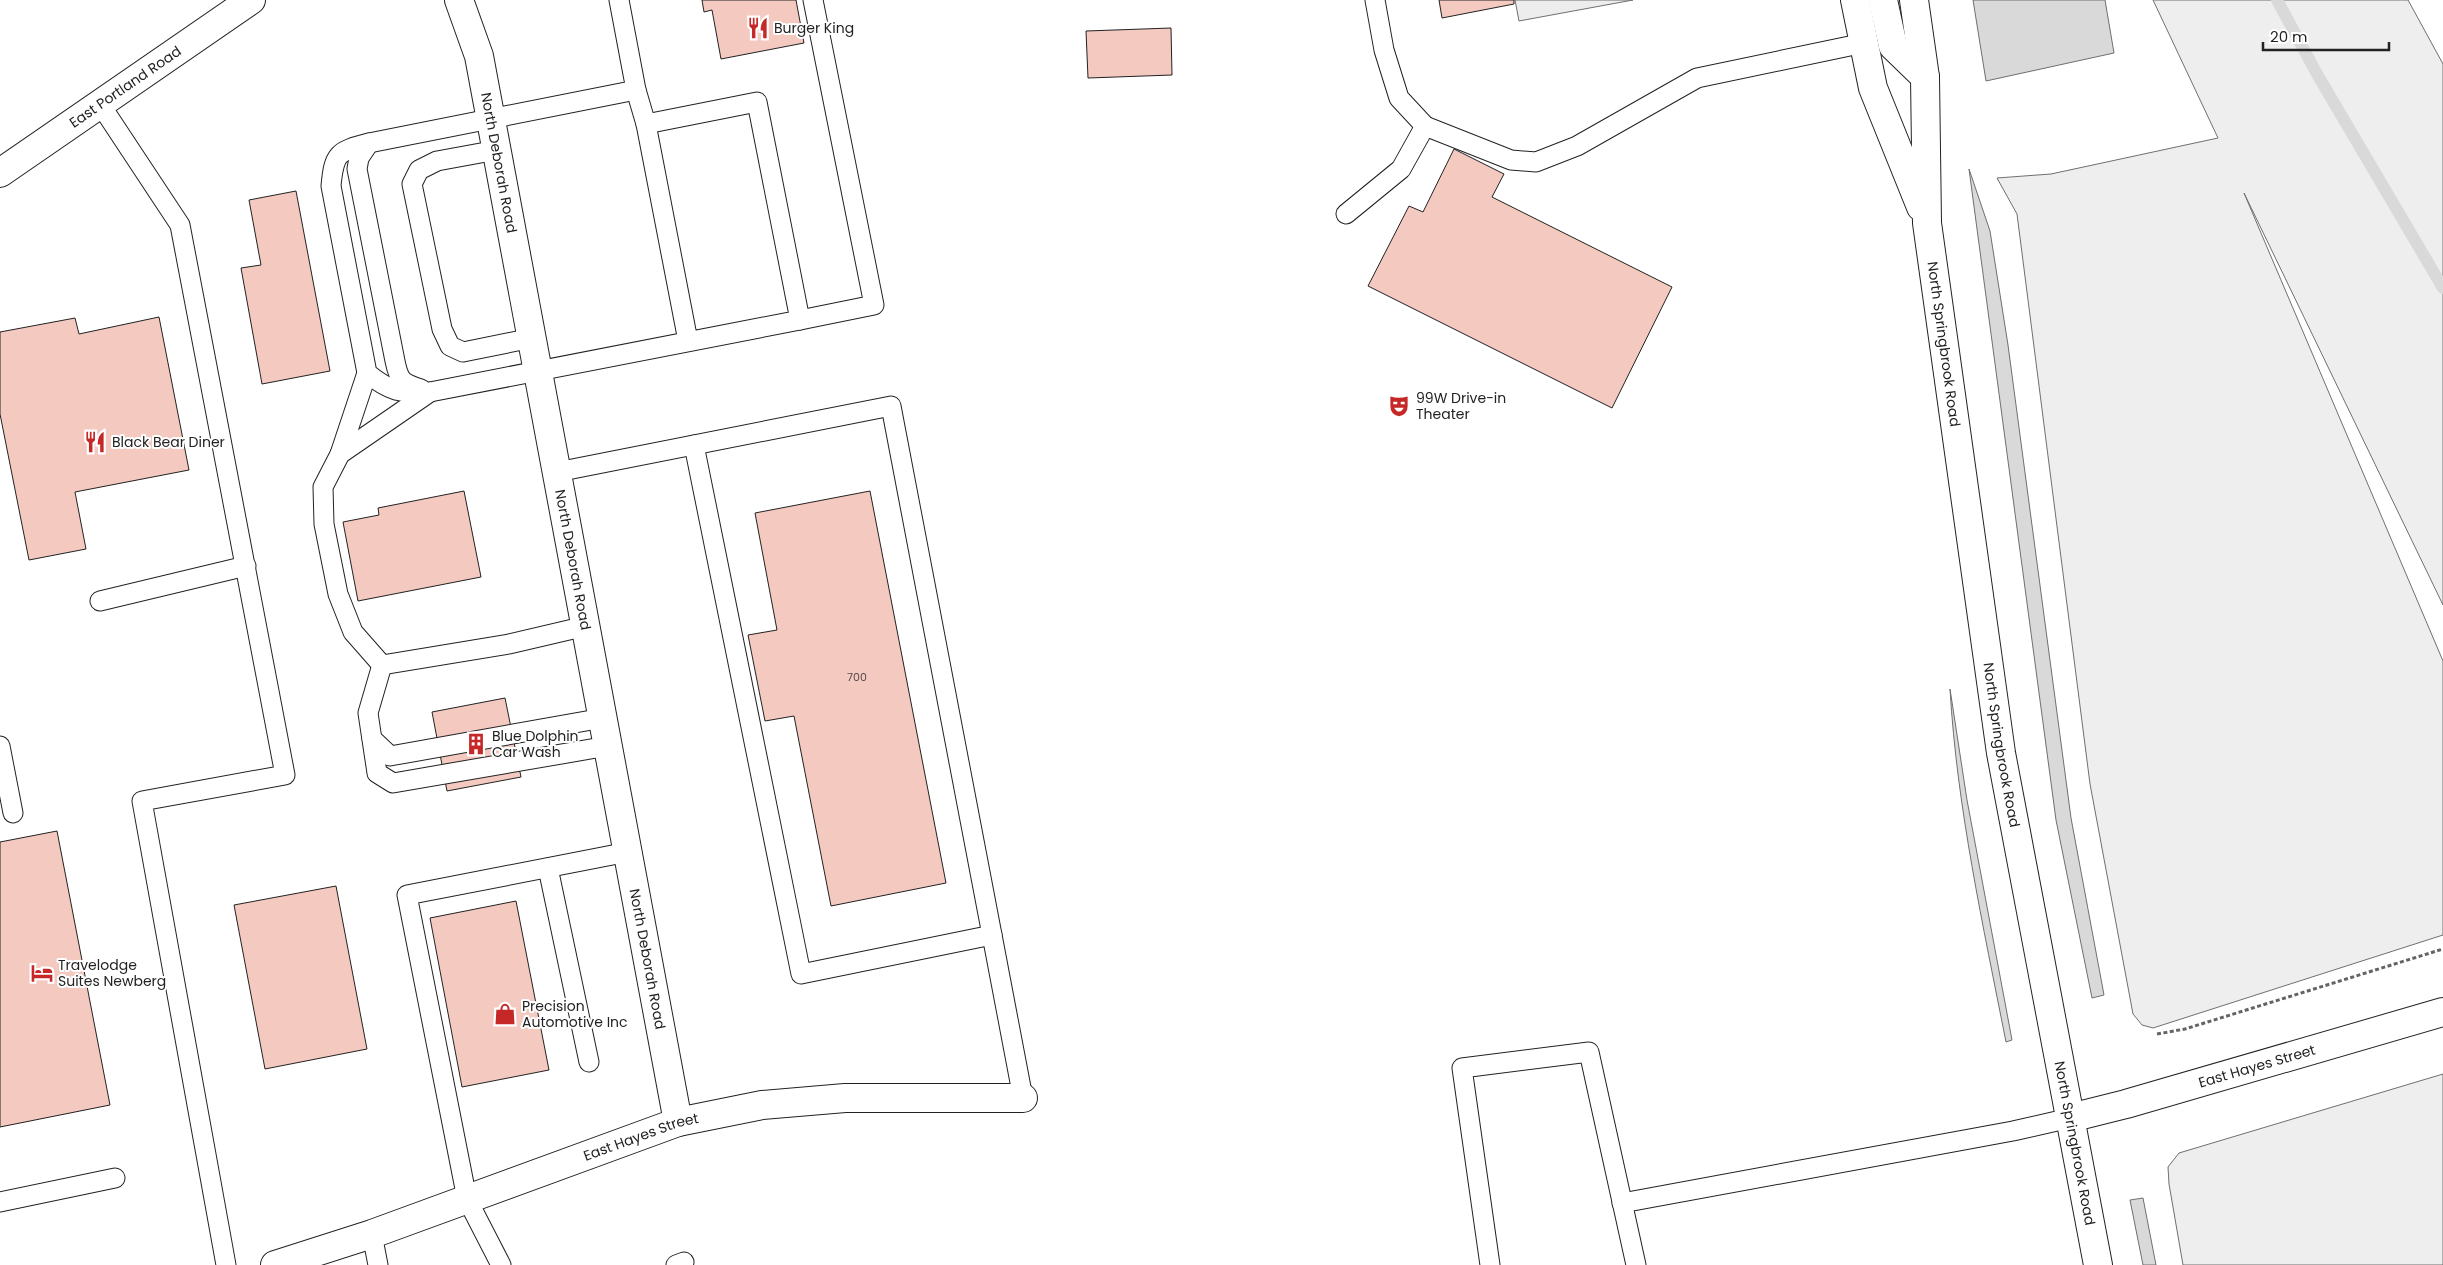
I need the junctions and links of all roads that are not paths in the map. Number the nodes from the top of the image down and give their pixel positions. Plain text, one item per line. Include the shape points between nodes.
1 (251, 0) edge
2 (459, 0) edge
3 (618, 0) edge
4 (813, 0) edge
5 (1375, 0) edge
6 (1855, 0) edge
7 (1884, 0) edge
8 (1914, 0) edge
9 (1864, 43) junction
10 (1925, 77) junction
11 (636, 90) junction
12 (100, 104) junction
13 (491, 119) junction
14 (646, 124) junction
15 (1425, 126) junction
16 (368, 143) junction
17 (497, 150) junction
18 (0, 172) edge
19 (1346, 214) dead end
20 (1927, 223) junction
21 (800, 320) junction
22 (532, 338) junction
23 (688, 341) junction
24 (538, 370) junction
25 (367, 373) junction
26 (430, 392) junction
27 (694, 445) junction
28 (340, 454) junction
29 (557, 472) junction
30 (246, 566) junction
31 (100, 601) dead end
32 (586, 626) junction
33 (382, 665) junction
34 (603, 718) junction
35 (372, 739) junction
36 (0, 746) edge
37 (608, 746) junction
38 (13, 813) dead end
39 (628, 852) junction
40 (548, 868) junction
41 (992, 935) junction
42 (2443, 1012) edge
43 (589, 1062) dead end
44 (1023, 1098) joint
45 (2070, 1118) junction
46 (678, 1122) junction
47 (115, 1178) dead end
48 (467, 1199) junction
49 (0, 1202) edge
50 (1622, 1203) junction
51 (372, 1234) junction
52 (226, 1265) edge
53 (276, 1265) edge
54 (378, 1265) edge
55 (501, 1265) edge
56 (1490, 1265) edge
57 (1636, 1265) edge
58 (2098, 1265) edge

1 - 12 main road, East Portland Road
2 - 13 main road, North Deborah Road via 479,56
3 - 11 lane
4 - 21 lane via 874,305
5 - 15 lane via 1384,50 1399,98
6 - 9 main road, North Springbrook Road
7 - 10 main road via 1893,46
8 - 10 main road, North Springbrook Road
9 - 15 lane via 1697,78 1577,146 1536,162 1512,160
9 - 20 main road, North Springbrook Road via 1873,88
10 - 20 main road, North Springbrook Road
11 - 13 lane
11 - 14 lane
12 - 18 main road, East Portland Road
12 - 30 lane via 180,225
13 - 16 lane
13 - 17 main road, North Deborah Road
14 - 21 lane via 757,102
14 - 23 lane
15 - 19 lane via 1401,169
16 - 25 lane via 342,150 333,163 331,186
16 - 26 lane via 357,169 398,376 405,384
17 - 22 main road, North Deborah Road
17 - 22 lane via 437,161 419,170 412,184 442,329 450,346 463,352
20 - 45 main road, North Springbrook Road via 2001,753
21 - 23 lane
22 - 24 main road, North Deborah Road
23 - 24 lane
24 - 26 lane
24 - 29 main road, North Deborah Road
25 - 26 lane via 382,385 400,392
25 - 28 lane
26 - 28 lane
27 - 29 lane
27 - 41 lane via 801,974
27 - 41 lane via 890,406
28 - 33 lane via 324,487 324,524 338,594 353,632
29 - 32 main road, North Deborah Road
30 - 31 lane
30 - 52 lane via 285,775 142,801
32 - 33 lane via 509,644
32 - 34 main road, North Deborah Road
33 - 35 lane via 368,713
34 - 35 lane via 390,756
34 - 37 main road, North Deborah Road
35 - 37 lane via 377,773 393,783
36 - 38 lane
37 - 39 main road, North Deborah Road
39 - 40 lane
39 - 46 main road, North Deborah Road
40 - 43 lane
40 - 48 lane via 407,895
41 - 44 lane
42 - 45 main road, East Hayes Street
44 - 46 main road, East Hayes Street via 844,1098 762,1106
45 - 50 lane
45 - 58 main road, North Springbrook Road
46 - 48 main road, East Hayes Street
47 - 49 lane
48 - 51 main road, East Hayes Street
48 - 55 lane
50 - 56 lane via 1589,1052 1462,1068
50 - 57 lane
51 - 53 main road, East Hayes Street
51 - 54 lane

